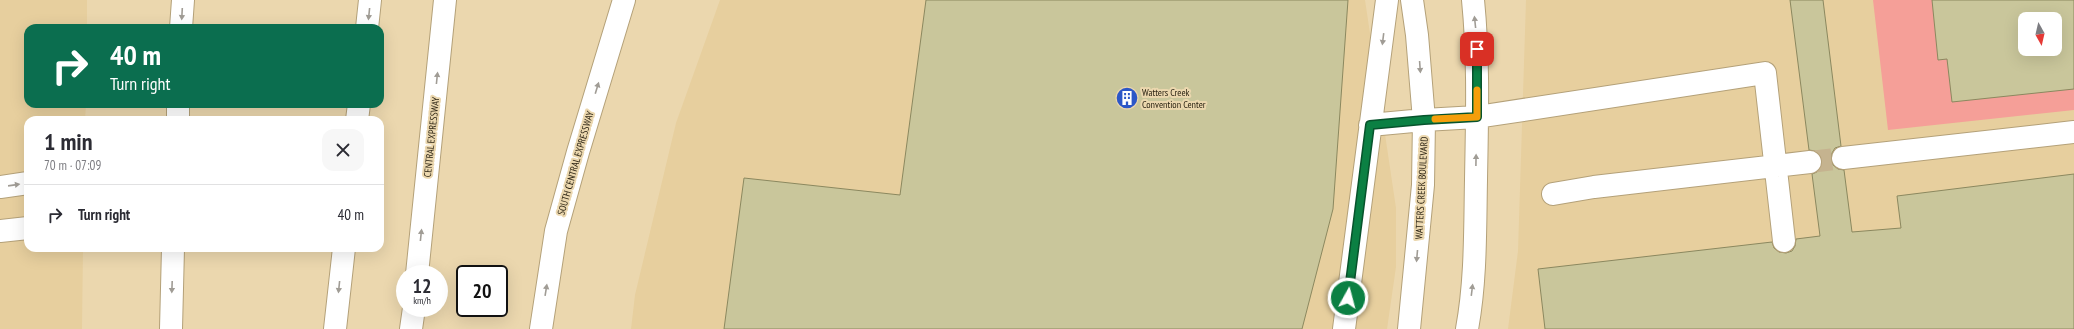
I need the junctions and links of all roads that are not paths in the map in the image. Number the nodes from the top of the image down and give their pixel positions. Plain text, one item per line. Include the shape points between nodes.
1 (183, 0) edge
2 (370, 0) edge
3 (445, 0) edge
4 (624, 0) edge
5 (1387, 0) edge
6 (1412, 0) edge
7 (1473, 0) edge
8 (181, 24) edge
9 (367, 24) edge
10 (1477, 117) junction
11 (1424, 120) junction
12 (1370, 125) junction
13 (2074, 132) edge
14 (1843, 158) tunnel mouth
15 (1810, 162) tunnel mouth
16 (1776, 166) junction
17 (24, 184) edge
18 (0, 187) edge
19 (1554, 194) dead end
20 (24, 228) edge
21 (0, 231) edge
22 (1784, 241) dead end
23 (173, 252) edge
24 (344, 252) edge
25 (418, 265) edge
26 (413, 317) edge
27 (171, 329) edge
28 (335, 329) edge
29 (412, 329) edge
30 (540, 329) edge
31 (1344, 329) edge
32 (1409, 329) edge
33 (1467, 329) edge

1 -> 8 main road
2 -> 9 main road
25 -> 3 main road, CENTRAL EXPRESSWAY
30 -> 4 main road, SOUTH CENTRAL EXPRESSWAY via 556,231
5 -> 12 main road
6 -> 11 main road, WATTERS CREEK BOULEVARD
10 -> 7 main road
10 - 11 main road
10 - 16 main road via 1765,73
33 -> 10 main road via 1474,272
11 - 12 main road
11 -> 32 main road, WATTERS CREEK BOULEVARD via 1423,185
12 - 31 main road
13 - 14 main road
15 - 16 main road
16 - 19 main road
16 - 22 main road
18 -> 17 main road
20 - 21 main road
23 -> 27 main road
24 -> 28 main road
26 - 29 main road

